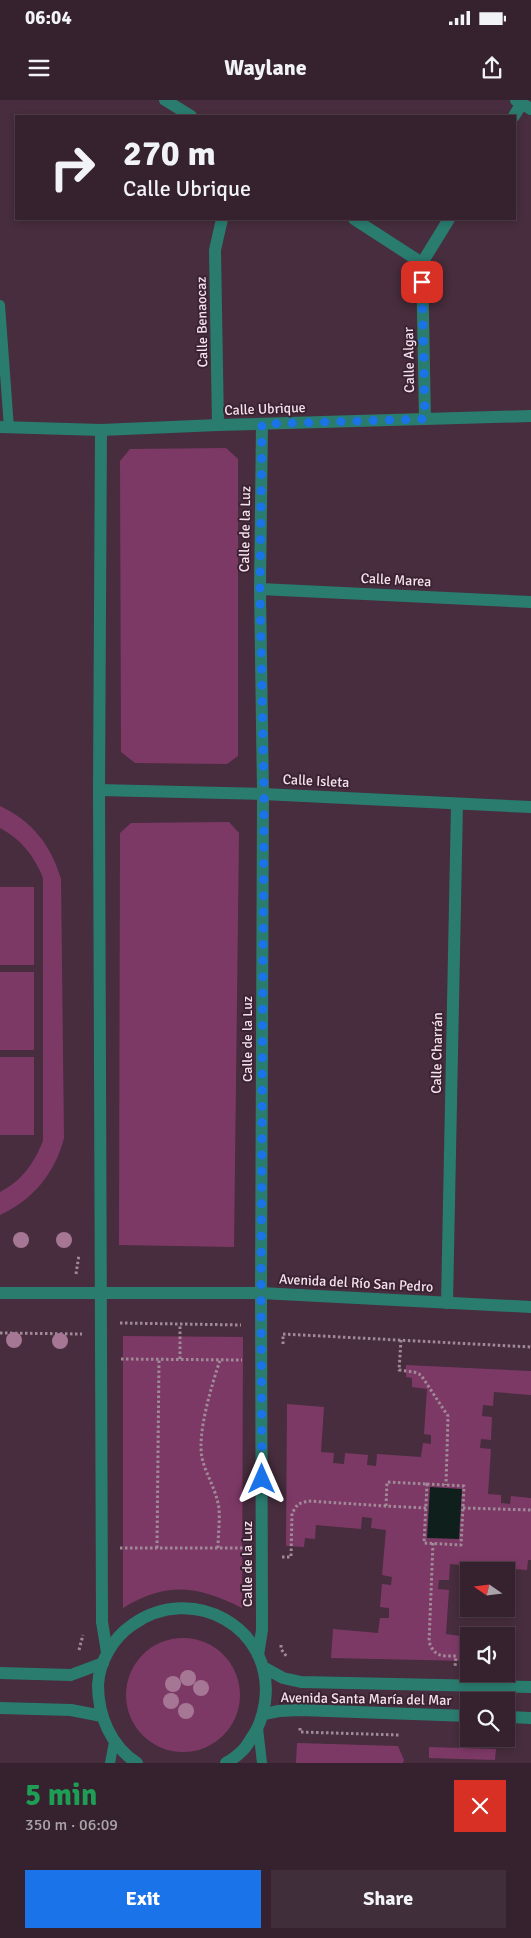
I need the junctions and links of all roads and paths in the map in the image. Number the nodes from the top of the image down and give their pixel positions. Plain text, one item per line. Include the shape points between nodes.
1 (165, 100) edge
2 (523, 104) edge
3 (189, 115) edge
4 (515, 115) edge
5 (222, 220) edge
6 (356, 220) edge
7 (448, 220) edge
8 (422, 263) junction
9 (0, 305) edge
10 (531, 416) edge
11 (425, 419) junction
12 (262, 424) junction
13 (218, 425) junction
14 (5, 428) edge
15 (101, 430) junction
16 (260, 589) junction
17 (531, 602) edge
18 (99, 790) junction
19 (264, 794) junction
20 (457, 804) junction
21 (531, 807) edge
22 (0, 1293) edge
23 (102, 1293) junction
24 (261, 1293) junction
25 (447, 1303) junction
26 (531, 1307) edge
27 (180, 1324) junction
28 (245, 1325) dead end
29 (120, 1332) dead end
30 (0, 1333) edge
31 (401, 1340) junction
32 (82, 1344) dead end
33 (531, 1347) edge
34 (120, 1350) dead end
35 (283, 1354) dead end
36 (159, 1359) junction
37 (180, 1360) junction
38 (220, 1360) junction
39 (245, 1360) dead end
40 (427, 1484) junction
41 (446, 1485) junction
42 (386, 1506) junction
43 (426, 1508) junction
44 (463, 1508) junction
45 (531, 1510) edge
46 (120, 1538) dead end
47 (433, 1543) junction
48 (282, 1547) dead end
49 (156, 1548) junction
50 (218, 1548) junction
51 (246, 1548) dead end
52 (282, 1557) junction
53 (282, 1566) dead end
54 (84, 1632) dead end
55 (281, 1640) dead end
56 (75, 1653) dead end
57 (258, 1655) junction
58 (105, 1658) junction
59 (289, 1659) dead end
60 (263, 1667) junction
61 (446, 1667) dead end
62 (455, 1667) junction
63 (460, 1668) edge
64 (0, 1673) edge
65 (531, 1687) edge
66 (0, 1708) edge
67 (264, 1714) junction
68 (102, 1716) junction
69 (460, 1716) edge
70 (515, 1717) edge
71 (531, 1718) edge
72 (258, 1728) junction
73 (114, 1742) junction
74 (110, 1763) edge
75 (137, 1763) edge
76 (226, 1763) edge
77 (262, 1763) edge

1 - 3 street
2 - 4 street
5 - 13 street, Calle Benaocaz via 216,250
6 - 8 street
7 - 8 street
8 - 11 street, Calle Algar
9 - 14 lane
10 - 11 street, Calle Ubrique
11 - 12 street, Calle Ubrique
12 - 13 street, Calle Ubrique
12 - 16 street, Calle de la Luz
13 - 15 street, Calle Ubrique
14 - 15 street, Calle Ubrique
15 - 18 street
16 - 17 street, Calle Marea
16 - 19 street, Calle de la Luz
18 - 19 street, Calle Isleta
18 - 23 street
19 - 20 street, Calle Isleta
19 - 24 street, Calle de la Luz
20 - 21 street, Calle Isleta
20 - 25 street, Calle Charrán
22 - 23 street, Avenida del Río San Pedro
23 - 24 street, Avenida del Río San Pedro
23 - 58 street via 102,1622
24 - 25 street, Avenida del Río San Pedro
24 - 57 street, Calle de la Luz via 262,1630
25 - 26 street, Avenida del Río San Pedro
27 - 28 path
27 - 29 path via 120,1323
27 - 37 path
30 - 32 path via 82,1334
31 - 33 path
31 - 35 path via 283,1334
31 - 41 path via 398,1370 421,1375 448,1416
34 - 36 path via 120,1359
36 - 37 path
36 - 49 path
37 - 38 path
38 - 39 path
38 - 50 path via 203,1425 202,1457 219,1509
40 - 41 path
40 - 42 path via 387,1482
40 - 43 path
41 - 44 path via 464,1486
42 - 43 path
42 - 52 path via 308,1501 298,1504 292,1513 291,1557
43 - 47 path via 424,1543
44 - 45 path
44 - 47 path via 461,1545
46 - 49 path via 120,1548
47 - 62 path via 429,1642 432,1651 440,1656 456,1656
48 - 52 path
49 - 50 path
50 - 51 path
52 - 53 path
54 - 56 path via 80,1650
55 - 59 path via 281,1649
57 - 58 street via 243,1633 222,1617 197,1608 171,1608 145,1615 124,1631
57 - 60 street
58 - 64 street via 71,1675
58 - 68 street via 98,1690
60 - 65 street, Avenida Santa María del Mar via 283,1678 301,1682
60 - 67 street via 267,1691
61 - 62 path
62 - 63 path
66 - 68 street via 71,1710
67 - 69 street, Avenida Santa María del Mar via 300,1710
67 - 72 street
68 - 73 street
70 - 71 street
72 - 76 street via 242,1752
72 - 77 lane
73 - 74 lane
73 - 75 street

